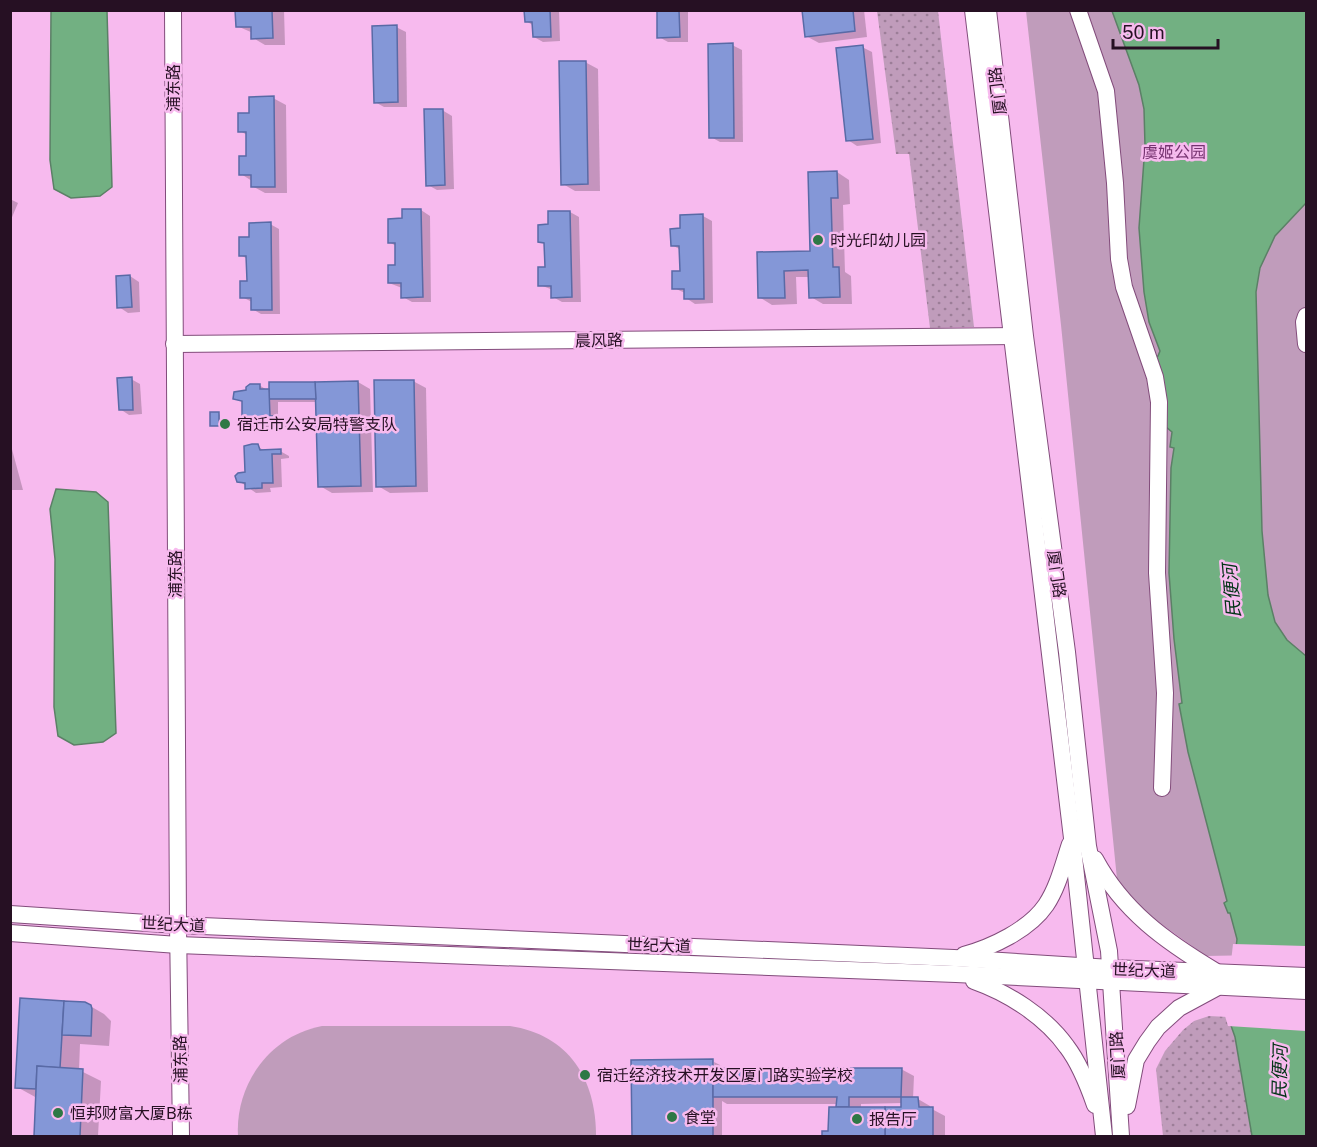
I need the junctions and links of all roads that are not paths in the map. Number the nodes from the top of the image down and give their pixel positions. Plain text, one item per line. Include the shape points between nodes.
1 (173, 10) edge
2 (973, 10) edge
3 (988, 10) edge
4 (1078, 10) edge
5 (1306, 315) edge
6 (1018, 336) junction
7 (174, 344) junction
8 (1306, 344) edge
9 (1162, 788) dead end
10 (1072, 838) junction
11 (1088, 846) junction
12 (10, 914) edge
13 (178, 925) junction
14 (10, 933) edge
15 (178, 945) junction
16 (955, 966) junction
17 (1087, 974) junction
18 (1111, 976) junction
19 (1306, 976) edge
20 (1223, 981) junction
21 (1306, 992) edge
22 (1104, 1132) edge
23 (181, 1137) edge
24 (1122, 1137) edge

1 - 7 street, 浦东路
2 - 6 street, 厦门路
3 - 6 street, 厦门路
4 - 9 street via 1107,91 1119,259 1159,402 1157,573 1165,693
5 - 8 street
6 - 7 street, 晨风路
6 - 10 street, 厦门路
6 - 11 street, 厦门路 via 1067,652
7 - 13 street, 浦东路
10 - 16 street via 1045,906 1004,940
10 - 17 street, 厦门路
11 - 18 street, 厦门路
11 - 20 street via 1105,877 1153,930
12 - 13 street, 世纪大道
13 - 15 street, 浦东路
13 - 16 street, 世纪大道
14 - 15 street, 世纪大道
15 - 16 street, 世纪大道
15 - 23 street, 浦东路
16 - 17 street, 世纪大道
16 - 22 street via 1030,1010 1067,1046 1084,1076
17 - 18 street, 世纪大道
17 - 22 street, 厦门路
18 - 20 street, 世纪大道
18 - 24 street, 厦门路
19 - 20 street, 世纪大道
20 - 21 street, 世纪大道
20 - 24 street via 1179,1008 1147,1042 1136,1060

